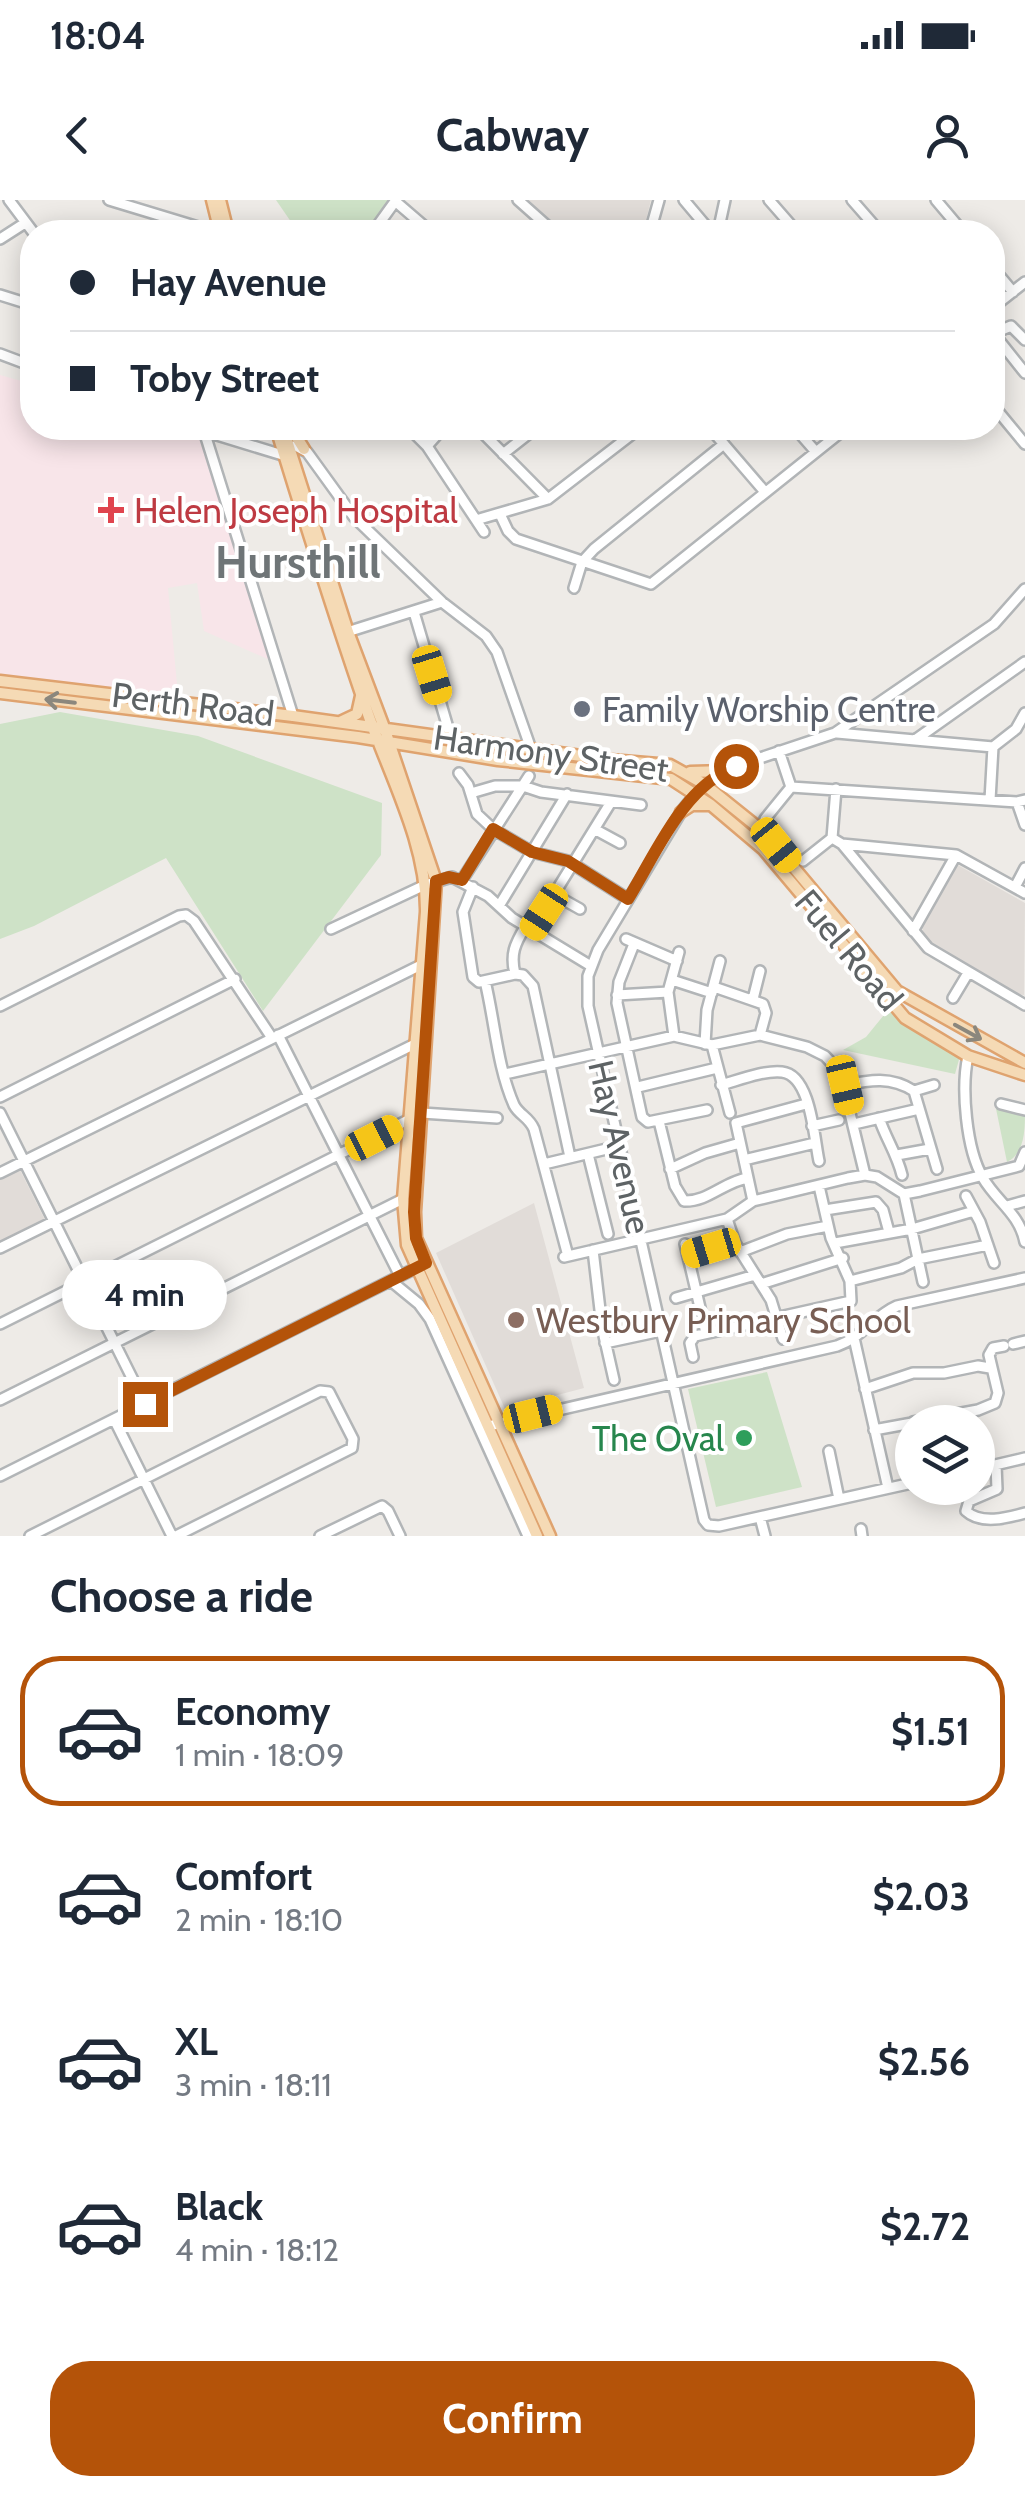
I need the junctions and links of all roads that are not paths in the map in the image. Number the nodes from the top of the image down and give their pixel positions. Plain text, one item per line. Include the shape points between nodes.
1 (109, 200) edge
2 (518, 200) edge
3 (684, 200) edge
4 (769, 200) edge
5 (852, 200) edge
6 (936, 200) edge
7 (396, 201) edge
8 (181, 220) edge
9 (418, 220) edge
10 (540, 220) edge
11 (703, 220) edge
12 (786, 220) edge
13 (870, 220) edge
14 (953, 220) edge
15 (1005, 282) edge
16 (1025, 282) edge
17 (1013, 292) junction
18 (1005, 298) edge
19 (1005, 329) edge
20 (1025, 340) edge
21 (1005, 349) edge
22 (1025, 373) edge
23 (1005, 420) edge
24 (202, 440) edge
25 (239, 440) edge
26 (283, 440) edge
27 (298, 440) edge
28 (420, 440) edge
29 (432, 440) edge
30 (490, 440) edge
31 (521, 440) edge
32 (624, 440) edge
33 (720, 440) edge
34 (806, 440) edge
35 (831, 440) edge
36 (724, 444) junction
37 (1025, 444) edge
38 (426, 446) junction
39 (304, 449) junction
40 (287, 452) junction
41 (816, 452) junction
42 (503, 454) junction
43 (766, 492) junction
44 (548, 499) junction
45 (500, 514) junction
46 (476, 520) junction
47 (484, 532) dead end
48 (582, 562) junction
49 (574, 588) dead end
50 (1025, 589) edge
51 (442, 602) junction
52 (414, 612) junction
53 (344, 633) junction
54 (1025, 662) edge
55 (0, 680) edge
56 (0, 694) edge
57 (361, 694) junction
58 (1025, 712) edge
59 (293, 716) junction
60 (520, 722) junction
61 (339, 723) junction
62 (835, 733) junction
63 (381, 735) junction
64 (358, 738) junction
65 (452, 738) junction
66 (914, 740) junction
67 (502, 745) junction
68 (419, 747) junction
69 (994, 747) junction
70 (532, 748) junction
71 (780, 752) junction
72 (388, 766) junction
73 (726, 770) junction
74 (684, 771) junction
75 (459, 773) dead end
76 (401, 776) junction
77 (530, 776) dead end
78 (671, 780) junction
79 (704, 784) junction
80 (523, 786) junction
81 (790, 787) junction
82 (836, 789) junction
83 (471, 793) junction
84 (695, 793) junction
85 (568, 794) junction
86 (723, 798) junction
87 (990, 800) junction
88 (1021, 801) edge
89 (612, 802) junction
90 (711, 805) junction
91 (641, 806) dead end
92 (683, 810) junction
93 (765, 819) dead end
94 (1025, 825) edge
95 (493, 829) junction
96 (596, 830) junction
97 (837, 841) junction
98 (620, 844) dead end
99 (532, 852) junction
100 (956, 855) junction
101 (803, 862) dead end
102 (574, 865) junction
103 (1025, 868) edge
104 (462, 880) junction
105 (430, 883) junction
106 (473, 887) junction
107 (1015, 887) junction
108 (1025, 893) edge
109 (556, 895) junction
110 (628, 899) junction
111 (499, 906) junction
112 (580, 909) dead end
113 (529, 928) junction
114 (331, 929) dead end
115 (913, 931) junction
116 (720, 961) dead end
117 (426, 964) junction
118 (591, 966) junction
119 (760, 971) dead end
120 (968, 973) junction
121 (515, 974) junction
122 (235, 979) junction
123 (672, 980) junction
124 (485, 981) junction
125 (713, 990) junction
126 (668, 992) junction
127 (617, 996) junction
128 (953, 998) dead end
129 (753, 999) junction
130 (0, 1006) edge
131 (1025, 1006) edge
132 (760, 1035) junction
133 (275, 1036) junction
134 (674, 1036) junction
135 (420, 1042) junction
136 (708, 1044) junction
137 (626, 1047) junction
138 (599, 1052) junction
139 (968, 1056) junction
140 (1025, 1063) edge
141 (550, 1064) junction
142 (716, 1068) junction
143 (505, 1074) junction
144 (1025, 1075) edge
145 (720, 1084) junction
146 (934, 1084) dead end
147 (845, 1085) junction
148 (638, 1087) junction
149 (914, 1091) junction
150 (308, 1094) junction
151 (0, 1097) edge
152 (806, 1104) junction
153 (1001, 1104) dead end
154 (707, 1110) dead end
155 (920, 1110) junction
156 (1025, 1110) edge
157 (0, 1113) edge
158 (422, 1113) junction
159 (730, 1113) dead end
160 (497, 1118) dead end
161 (880, 1118) junction
162 (408, 1120) junction
163 (839, 1120) dead end
164 (660, 1121) junction
165 (854, 1124) junction
166 (812, 1126) junction
167 (815, 1143) junction
168 (740, 1144) junction
169 (619, 1146) junction
170 (930, 1149) junction
171 (1025, 1152) edge
172 (588, 1154) junction
173 (339, 1155) junction
174 (897, 1156) junction
175 (570, 1157) junction
176 (744, 1160) junction
177 (24, 1161) junction
178 (819, 1161) dead end
179 (544, 1164) junction
180 (1022, 1165) edge
181 (670, 1169) junction
182 (937, 1169) dead end
183 (0, 1173) edge
184 (902, 1174) dead end
185 (865, 1175) junction
186 (982, 1176) junction
187 (748, 1178) junction
188 (819, 1186) junction
189 (904, 1194) junction
190 (966, 1196) dead end
191 (403, 1200) junction
192 (753, 1200) junction
193 (1025, 1200) edge
194 (1007, 1206) junction
195 (825, 1210) junction
196 (974, 1211) junction
197 (369, 1216) junction
198 (727, 1219) junction
199 (54, 1222) junction
200 (828, 1226) junction
201 (912, 1229) junction
202 (888, 1232) junction
203 (608, 1234) dead end
204 (640, 1239) junction
205 (1025, 1242) edge
206 (834, 1243) junction
207 (988, 1246) junction
208 (737, 1247) junction
209 (0, 1248) edge
210 (593, 1250) junction
211 (843, 1258) junction
212 (918, 1259) junction
213 (994, 1263) dead end
214 (421, 1266) junction
215 (1025, 1278) edge
216 (395, 1279) junction
217 (758, 1279) junction
218 (85, 1282) junction
219 (850, 1282) junction
220 (922, 1282) dead end
221 (698, 1294) junction
222 (676, 1298) dead end
223 (776, 1316) junction
224 (0, 1324) edge
225 (661, 1331) junction
226 (706, 1333) junction
227 (854, 1338) junction
228 (782, 1339) dead end
229 (1025, 1341) edge
230 (115, 1343) junction
231 (605, 1343) junction
232 (693, 1357) dead end
233 (990, 1368) junction
234 (614, 1380) dead end
235 (673, 1384) junction
236 (866, 1390) junction
237 (0, 1400) edge
238 (145, 1404) junction
239 (990, 1405) edge
240 (114, 1420) junction
241 (493, 1425) junction
242 (895, 1426) edge
243 (874, 1430) junction
244 (829, 1450) dead end
245 (1025, 1458) edge
246 (996, 1465) joint
247 (0, 1476) edge
248 (143, 1479) junction
249 (895, 1487) edge
250 (888, 1488) junction
251 (839, 1500) junction
252 (1025, 1513) edge
253 (760, 1518) junction
254 (30, 1536) edge
255 (174, 1536) edge
256 (320, 1536) edge
257 (400, 1536) edge
258 (528, 1536) edge
259 (537, 1536) edge
260 (550, 1536) edge
261 (765, 1536) edge

1 - 8 street
2 - 10 street
3 - 11 street
4 - 12 street
5 - 13 street
6 - 14 street
7 - 9 street
15 - 17 street
16 - 17 street
17 - 18 street
19 - 20 street via 1012,326
21 - 22 street
23 - 37 street
24 - 59 street
25 - 40 street
26 - 40 main road
27 - 39 main road
28 - 38 street
29 - 38 street
30 - 42 street
31 - 42 street
32 - 44 street
33 - 36 street
34 - 41 street
35 - 41 street
36 - 43 street
36 - 48 street
38 - 46 street
39 - 40 street
39 - 51 street via 354,517
40 - 53 main road
41 - 43 street
42 - 44 street
43 - 48 street via 652,584
44 - 45 street
45 - 46 street
45 - 48 street via 516,538
46 - 47 street
48 - 49 street
50 - 62 street, Harmony Street via 994,624
51 - 52 street
51 - 60 street via 489,639
52 - 53 street
52 - 65 street
53 - 57 main road
53 - 63 main road
54 - 66 street
55 - 59 main road, Perth Road
64 -> 56 main road, Perth Road
57 - 61 main road via 357,714
57 - 63 main road
58 - 69 street
59 - 61 main road, Perth Road
60 - 67 street via 516,736
60 - 70 street
61 - 63 main road, Perth Road
62 - 66 street
62 - 71 street, Harmony Street
63 - 64 main road, Perth Road
63 - 65 main road, Harmony Street
63 - 68 main road, Harmony Street
63 - 72 main road
63 - 76 main road
64 - 72 main road
65 - 67 main road, Harmony Street
66 - 69 street
67 - 70 main road, Harmony Street
68 - 76 main road via 404,760
68 - 78 main road, Harmony Street
69 - 87 street
70 - 74 main road, Harmony Street
71 - 73 street, Harmony Street
71 - 81 street
72 - 105 main road
73 - 74 main road
73 - 79 street, Harmony Street
73 - 86 main road via 718,786
74 - 79 main road, Harmony Street
75 - 83 street
76 - 105 main road
77 - 80 street
78 - 84 main road, Harmony Street
78 - 92 main road via 681,790
79 - 84 street, Hay Avenue
79 - 86 main road, Fuel Road
80 - 83 street
80 - 85 street
80 - 95 street
81 - 82 street
81 - 93 street
82 - 87 street
82 - 97 street
83 - 95 street via 477,814
84 - 90 main road, Fuel Road
84 - 92 street, Hay Avenue
85 - 89 street
85 - 99 street
86 -> 140 main road, Fuel Road via 770,838 897,991
87 - 88 street
88 - 94 street
89 - 91 street
89 - 96 street
90 - 92 main road
90 - 139 main road, Fuel Road via 772,858 899,1012
92 - 110 street, Hay Avenue
95 - 99 street
95 - 104 street
96 - 98 street
96 - 102 street
97 - 100 street
97 - 101 street
97 - 115 street
99 - 102 street
99 - 111 street
100 - 107 street
100 - 115 street
102 - 109 street
102 - 110 street
103 - 107 street
104 - 105 street
104 - 106 street
105 - 114 street
105 - 117 main road
106 - 111 street
106 - 124 street via 463,912 471,973 476,982
107 - 108 street
109 - 112 street
109 - 113 street
110 - 118 street, Hay Avenue
111 - 113 street
113 - 118 street
113 - 121 street via 512,952
115 - 120 street via 932,952
116 - 125 street
117 - 133 street
117 - 135 main road
118 - 138 street, Hay Avenue via 587,997
119 - 129 street
120 - 128 street
120 - 131 street
121 - 124 street
121 - 141 street via 533,986
122 - 130 street via 192,918 179,916
122 - 133 street
122 - 151 street
123 - 125 street
123 - 126 street
123 - 127 street via 678,957 630,942
124 - 143 street
125 - 129 street
125 - 136 street
126 - 127 street
126 - 134 street
127 - 137 street
129 - 132 street via 766,1009
132 - 136 street
132 - 147 street via 816,1050 836,1066
133 - 150 street
133 - 177 street
134 - 136 street
134 - 137 street
135 - 150 street
135 - 158 main road
135 - 162 main road
136 - 142 street
137 - 138 street
137 - 148 street
138 - 141 street
138 - 169 street, Hay Avenue
139 - 144 main road, Fuel Road
139 - 186 street via 963,1096
141 - 143 street
141 - 175 street
142 - 145 street
142 - 148 street
143 - 179 street
145 - 152 street via 786,1073 799,1081
145 - 159 street
146 - 149 street
147 - 149 street via 879,1079
147 - 165 street
148 - 164 street via 644,1120
149 - 155 street
150 - 173 street
150 - 199 street
152 - 166 street
152 - 168 street via 736,1123
153 - 156 street
154 - 164 street
155 - 161 street
155 - 170 street
157 - 177 street
158 - 160 street
158 - 162 street
158 - 214 main road via 414,1224
161 - 165 street
161 - 174 street
162 - 173 street
162 - 191 main road
163 - 166 street
164 - 181 street
165 - 185 street
166 - 167 street
167 - 176 street
167 - 178 street
168 - 176 street
168 - 181 street
169 - 172 street
169 - 204 street, Hay Avenue
170 - 174 street
170 - 182 street
171 - 180 street
172 - 175 street
172 - 203 street
173 - 197 street
173 - 218 street
174 - 184 street
175 - 179 street
176 - 187 street
177 - 183 street
177 - 199 street
179 - 210 street via 566,1256
180 - 186 street
181 - 187 street via 679,1196 688,1202
185 - 188 street
185 - 189 street
186 - 189 street
186 - 194 street
187 - 192 street
188 - 192 street
188 - 195 street
189 - 201 street
190 - 196 street
191 - 197 street
191 - 214 main road via 406,1236
192 - 198 street
193 - 194 street
194 - 205 street
195 - 200 street
195 - 202 street via 876,1202
196 - 201 street
196 - 207 street
197 - 216 street
197 - 230 street
198 - 204 street
198 - 208 street
199 - 209 street
199 - 218 street
200 - 206 street
200 - 208 street
201 - 202 street
201 - 212 street
202 - 206 street
204 - 210 street
204 - 225 street, Hay Avenue
206 - 211 street
207 - 212 street
207 - 213 street
208 - 217 street
208 - 221 street via 687,1250
210 - 231 street
211 - 217 street
211 - 219 street
212 - 219 street
212 - 220 street
214 - 216 street
214 - 241 main road
215 - 227 street via 897,1306
216 - 238 street
216 - 258 street via 430,1319
217 - 221 street
217 - 223 street
218 - 224 street
218 - 230 street
219 - 223 street via 848,1303
221 - 222 street
221 - 226 street
223 - 226 street
223 - 228 street
225 - 231 street
225 - 235 street, Hay Avenue
226 - 232 street via 692,1337
227 - 235 street
227 - 236 street
229 - 233 street via 990,1351
230 - 237 street
230 - 238 street
231 - 234 street
233 - 236 street via 914,1373
233 - 239 street via 998,1393
235 - 241 street
235 - 253 street, Hay Avenue via 704,1520 720,1526
236 - 243 street
238 - 240 street
240 - 247 street
240 - 248 street
241 - 259 main road
241 - 260 main road
242 - 243 street
243 - 250 street
244 - 251 street
245 - 246 street
246 - 252 street via 998,1488 969,1501 966,1511 987,1519
248 - 254 street
248 - 255 street
248 - 255 street via 320,1391 329,1392 342,1415 352,1448
249 - 250 street
250 - 251 street
251 - 253 street
253 - 261 street
256 - 257 street via 382,1506

